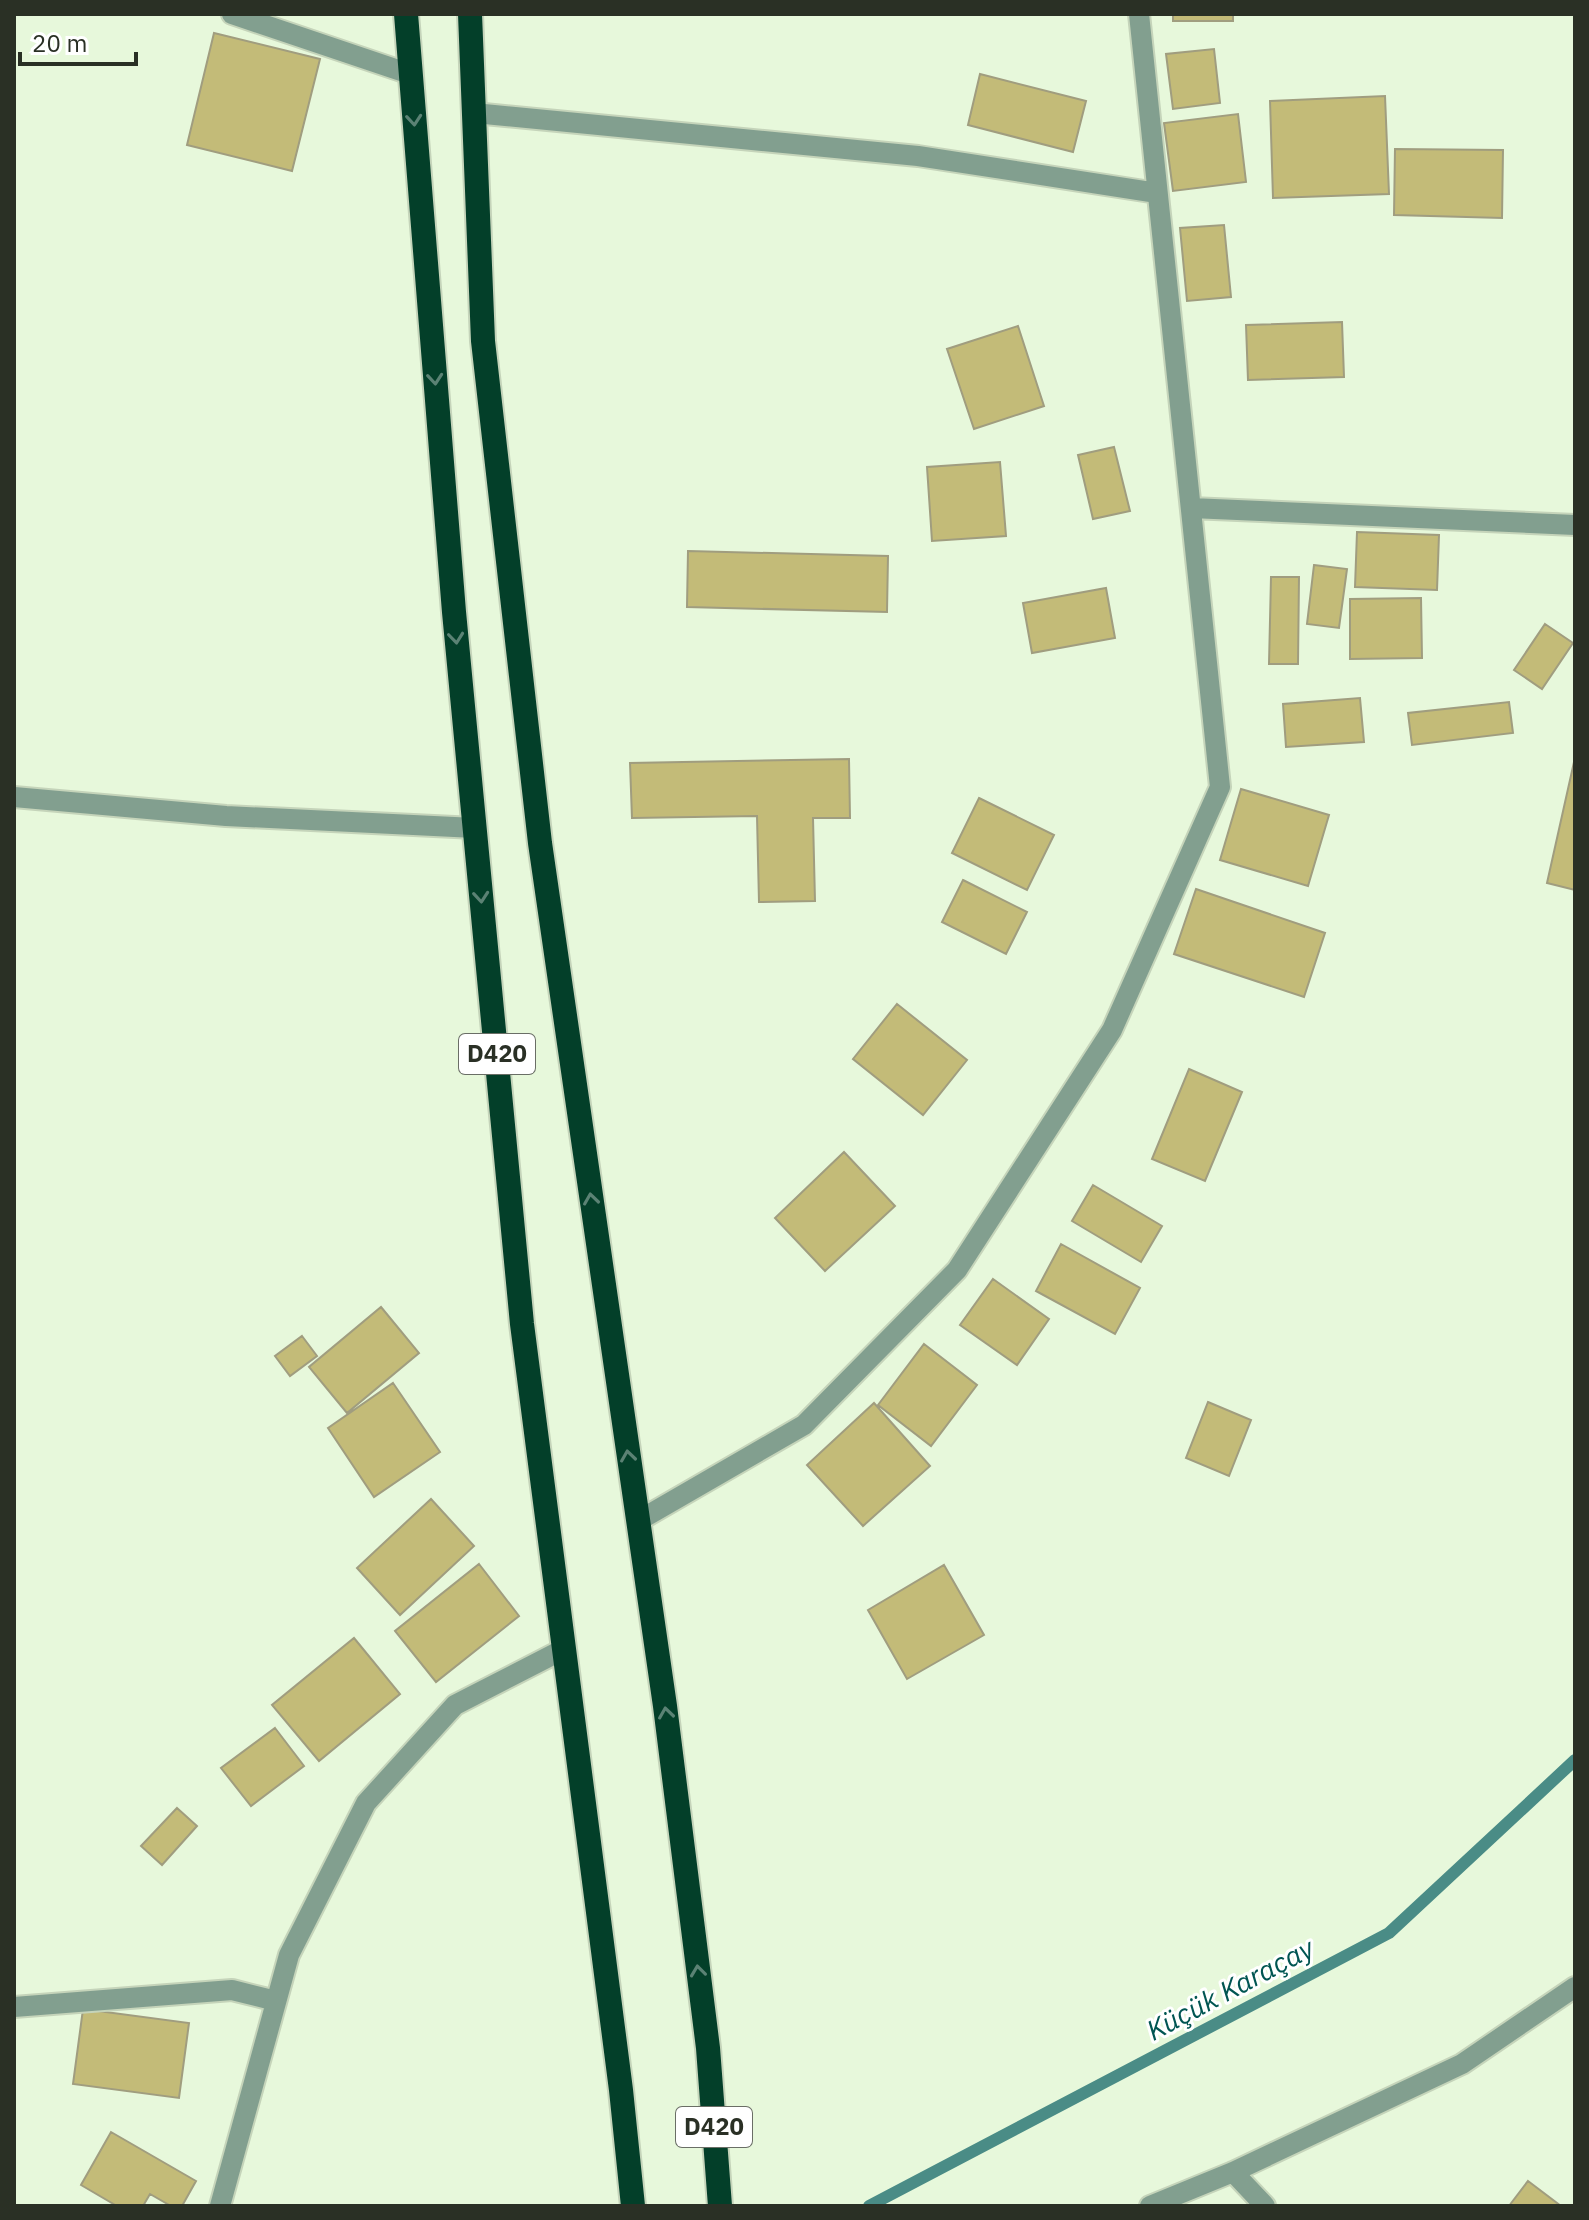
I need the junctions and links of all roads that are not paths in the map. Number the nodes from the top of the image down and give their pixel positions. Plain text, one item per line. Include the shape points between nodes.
1 (232, 14) edge
2 (406, 14) edge
3 (470, 14) edge
4 (1139, 14) edge
5 (410, 74) junction
6 (474, 113) junction
7 (1157, 193) junction
8 (1191, 508) junction
9 (1575, 525) edge
10 (14, 797) edge
11 (475, 828) junction
12 (638, 1521) junction
13 (564, 1649) junction
14 (1575, 1987) edge
15 (276, 2001) junction
16 (14, 2007) edge
17 (1233, 2172) junction
18 (220, 2206) edge
19 (633, 2206) edge
20 (720, 2206) edge
21 (1150, 2206) edge
22 (1265, 2206) edge

1 - 5 street
2 - 5 highway, D420
3 - 6 highway, D420
4 - 7 street
5 -> 11 highway, D420
6 - 7 street via 918,156
12 -> 6 highway, D420 via 540,843 483,341
7 - 8 street
8 - 9 street
8 - 12 street via 1220,787 1112,1030 957,1270 804,1425
10 - 11 street via 226,816
11 -> 13 highway, D420 via 522,1324
20 -> 12 highway, D420 via 708,2048
13 - 15 street via 455,1705 366,1803 289,1955
13 - 19 highway, D420
14 - 17 street via 1462,2064
15 - 16 street via 232,1990
15 - 18 street
17 - 21 street
17 - 22 street

